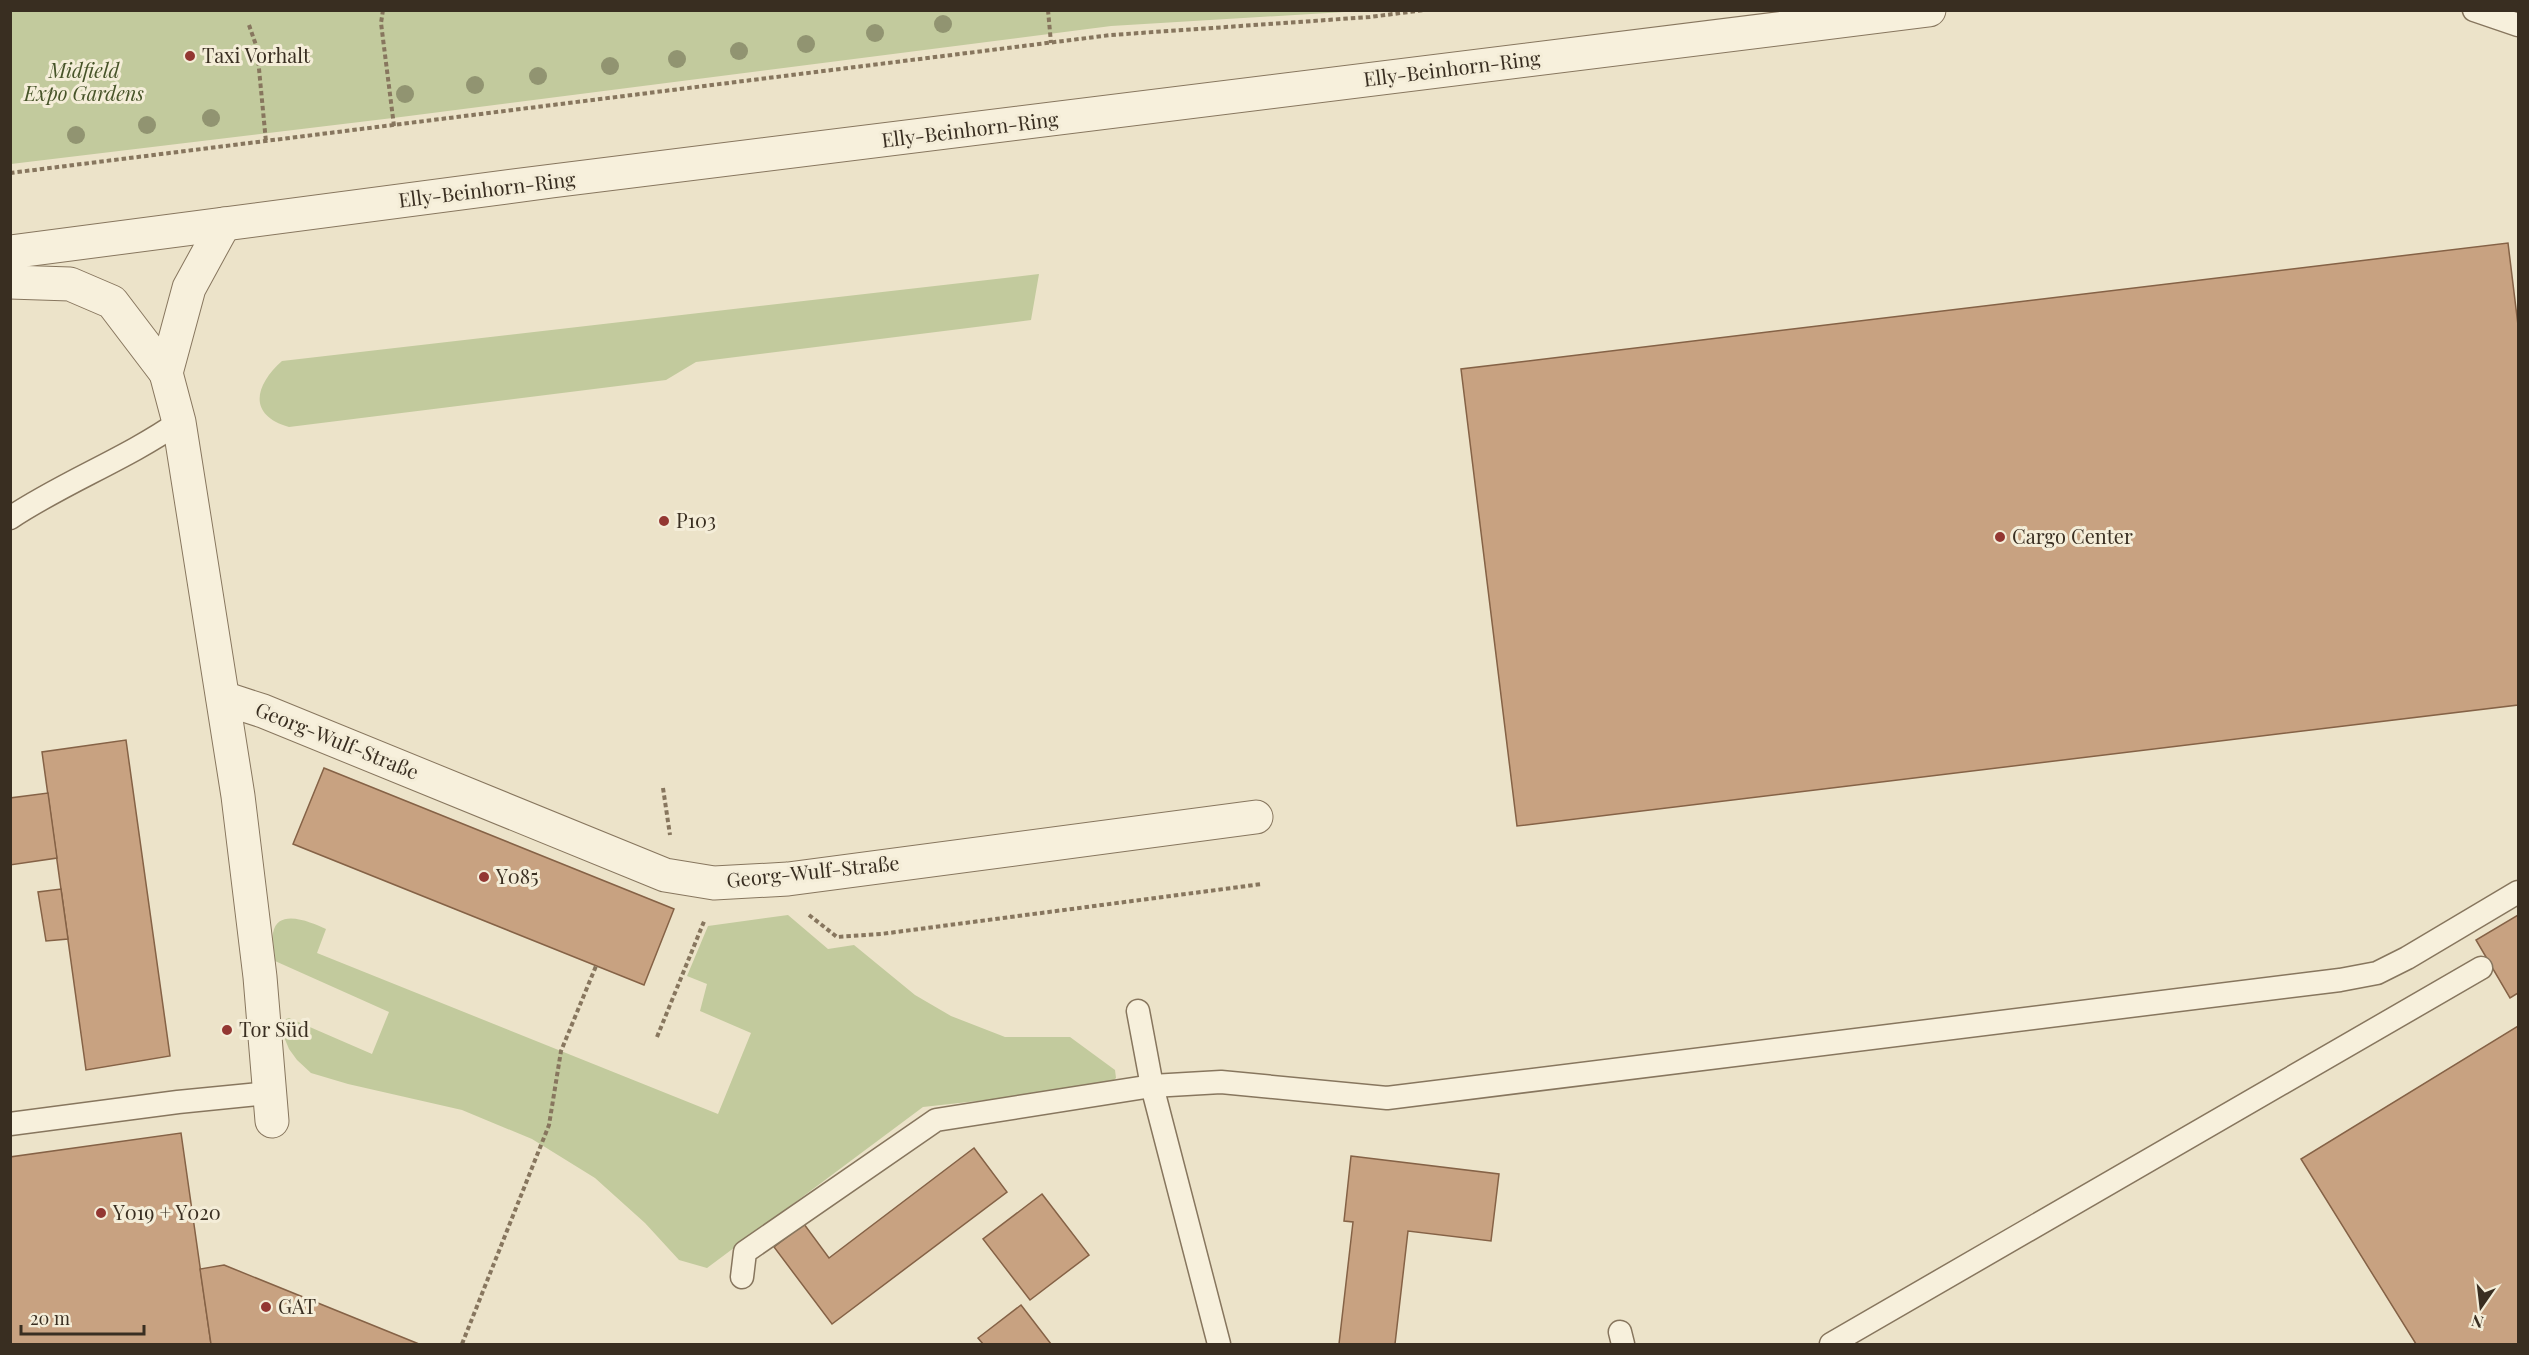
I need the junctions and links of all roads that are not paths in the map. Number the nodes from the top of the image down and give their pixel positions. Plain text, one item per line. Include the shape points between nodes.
1 (2474, 10) edge
2 (1926, 11) edge
3 (2518, 25) edge
4 (224, 224) junction
5 (10, 252) edge
6 (10, 282) edge
7 (166, 373) junction
8 (178, 422) junction
9 (10, 518) edge
10 (223, 698) junction
11 (1256, 817) dead end
12 (2518, 892) edge
13 (2481, 968) dead end
14 (1138, 1011) dead end
15 (1152, 1086) junction
16 (271, 1107) joint
17 (10, 1124) edge
18 (742, 1277) dead end
19 (1219, 1344) edge
20 (1831, 1344) edge

1 - 3 lane
2 - 4 street, Elly-Beinhorn-Ring
4 - 5 street, Elly-Beinhorn-Ring
4 - 7 street via 189,288
6 - 7 street via 70,284 112,302
7 - 8 street, Georg-Wulf-Straße
8 - 9 lane via 150,442
8 - 10 street, Georg-Wulf-Straße
10 - 11 street, Georg-Wulf-Straße via 665,875 714,883 788,879
10 - 16 street, Georg-Wulf-Straße via 260,977
12 - 15 lane via 2377,973 2340,980 1387,1098 1221,1082
13 - 20 lane
14 - 15 lane
15 - 18 lane via 936,1120 745,1252
15 - 19 lane
16 - 17 lane via 178,1102

